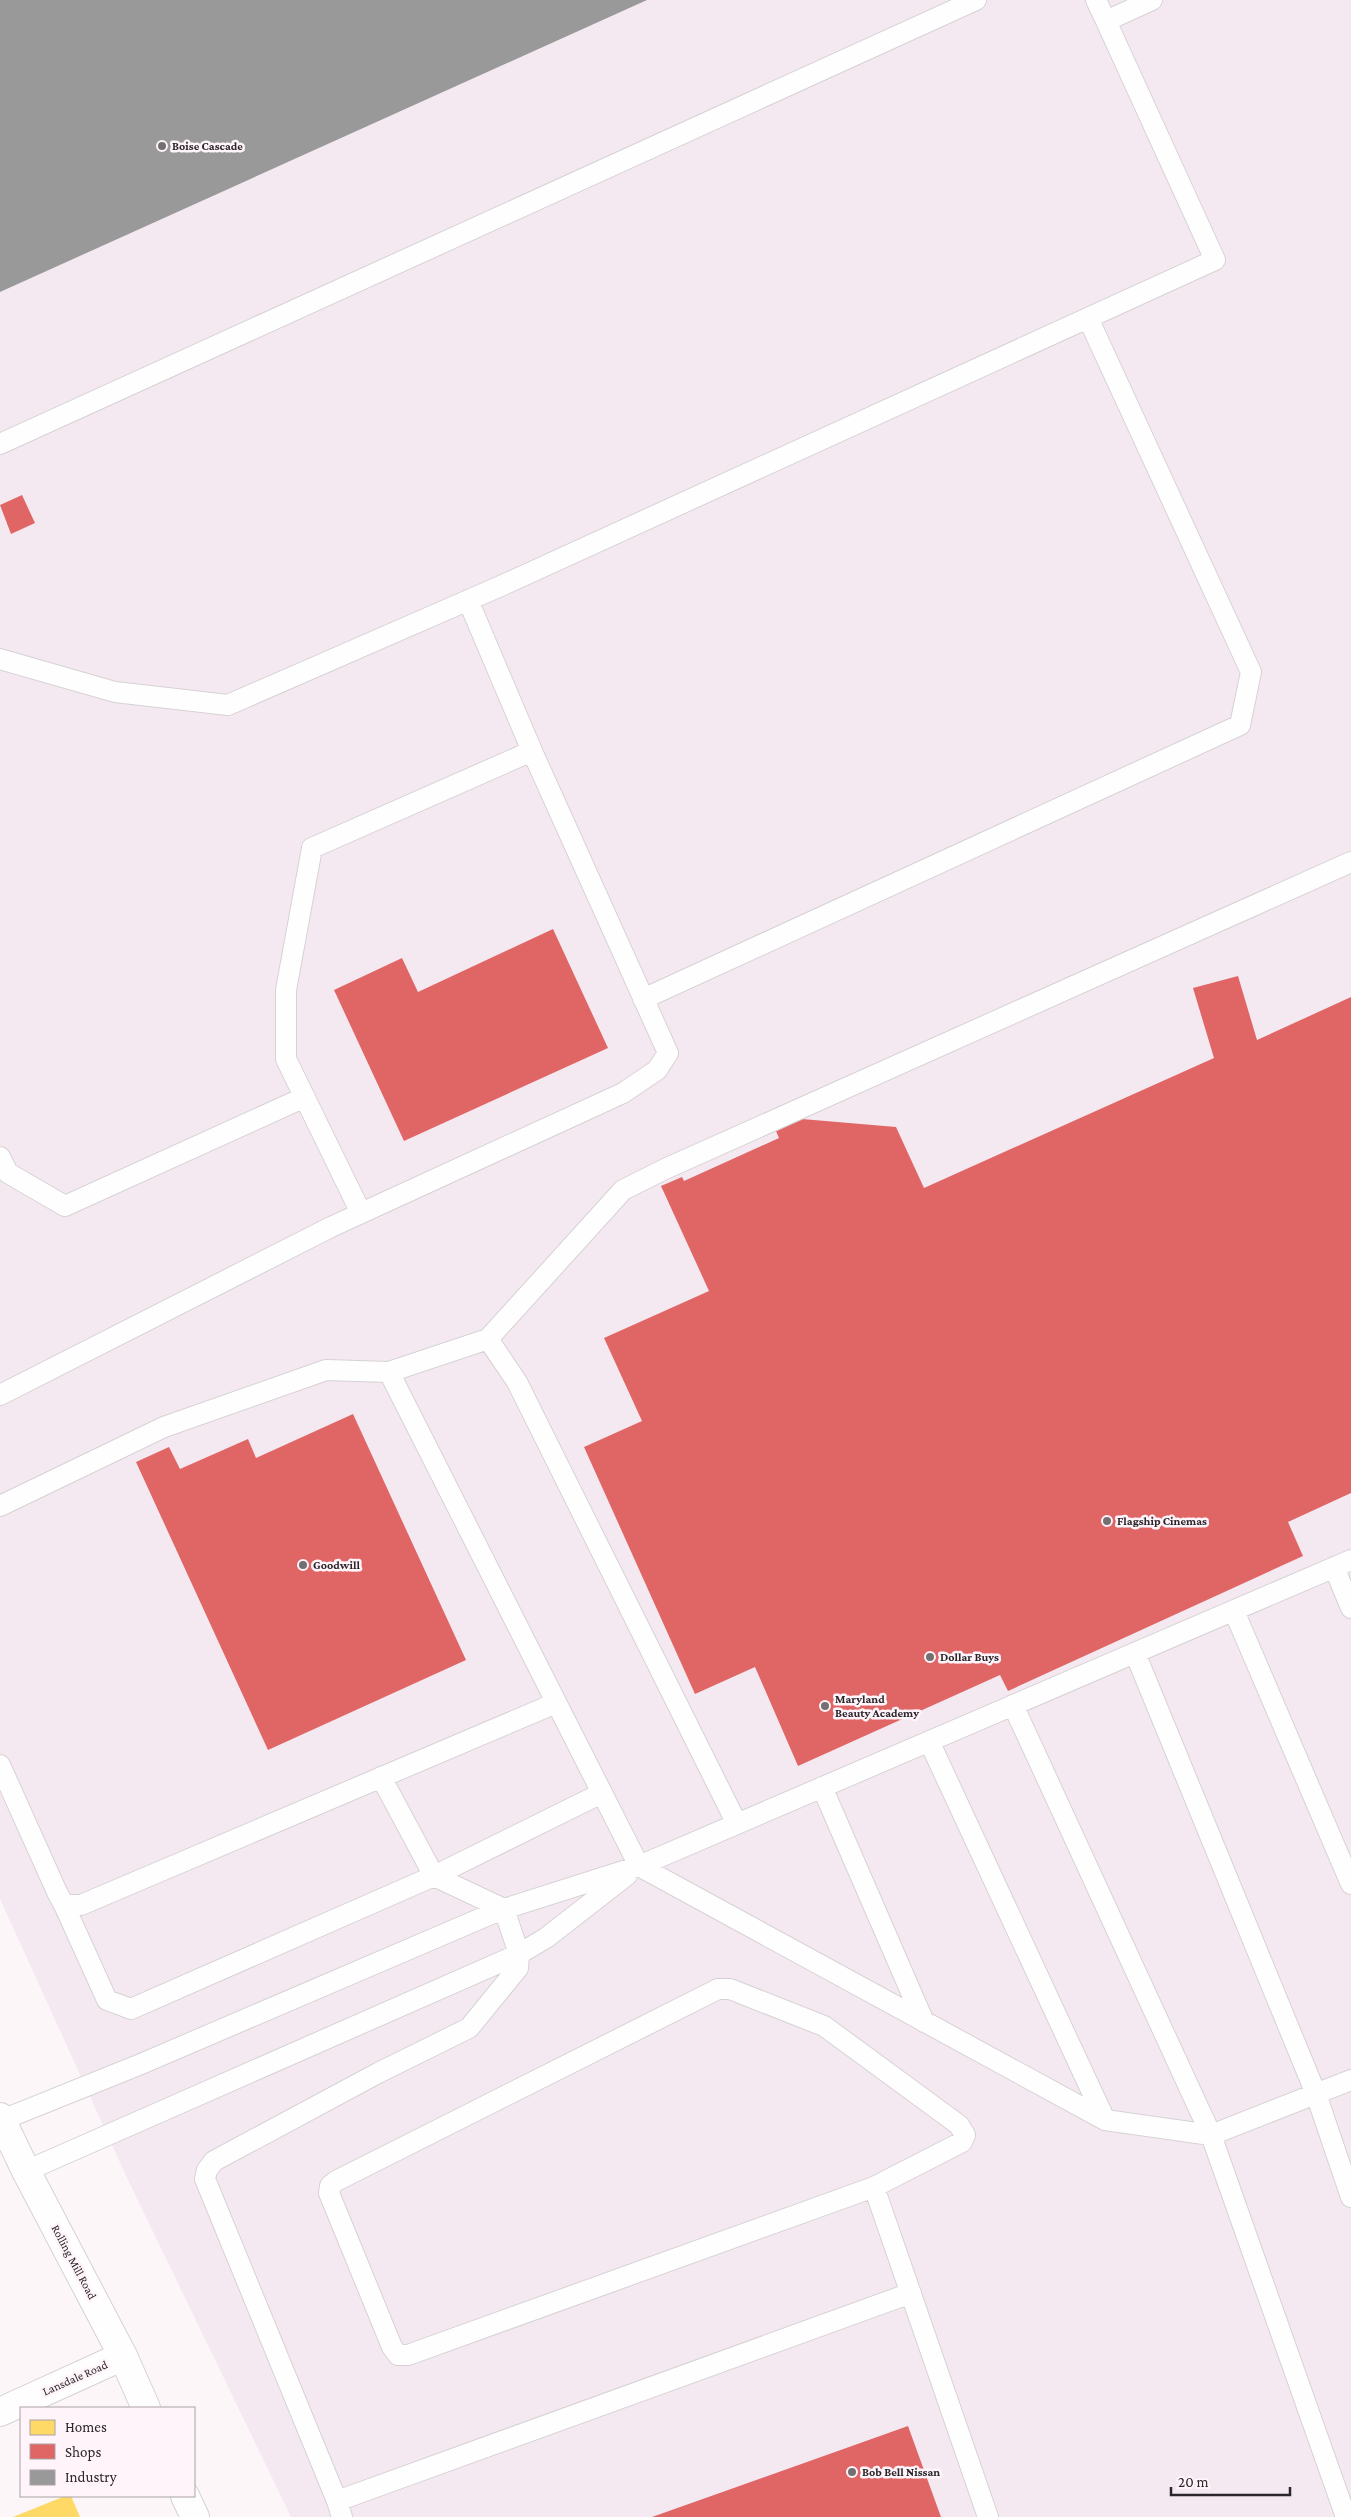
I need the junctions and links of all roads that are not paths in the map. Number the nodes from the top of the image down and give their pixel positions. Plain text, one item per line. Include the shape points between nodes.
1 (976, 0) edge
2 (1096, 0) edge
3 (1152, 0) edge
4 (1106, 21) junction
5 (1088, 318) junction
6 (0, 444) edge
7 (468, 600) junction
8 (0, 659) edge
9 (532, 751) junction
10 (1351, 862) edge
11 (643, 999) junction
12 (305, 1097) junction
13 (0, 1156) edge
14 (361, 1214) junction
15 (488, 1339) junction
16 (389, 1372) junction
17 (0, 1395) edge
18 (0, 1506) edge
19 (1343, 1564) edge
20 (1351, 1608) edge
21 (1234, 1611) junction
22 (1135, 1653) junction
23 (556, 1702) junction
24 (1013, 1705) junction
25 (929, 1741) junction
26 (0, 1765) edge
27 (381, 1777) junction
28 (822, 1787) junction
29 (602, 1793) junction
30 (737, 1824) junction
31 (639, 1866) junction
32 (434, 1876) junction
33 (1351, 1884) edge
34 (64, 1905) junction
35 (504, 1909) junction
36 (519, 1954) junction
37 (924, 2022) junction
38 (1351, 2080) edge
39 (1316, 2094) junction
40 (1, 2118) edge
41 (1104, 2120) junction
42 (1211, 2134) junction
43 (26, 2171) junction
44 (874, 2187) junction
45 (1351, 2197) edge
46 (911, 2293) junction
47 (123, 2356) junction
48 (146, 2407) edge
49 (0, 2412) edge
50 (185, 2497) edge
51 (340, 2509) edge
52 (195, 2517) edge
53 (988, 2517) edge
54 (1346, 2517) edge

1 - 6 lane
2 - 4 lane
3 - 4 lane
4 - 5 lane via 1215,260
5 - 7 lane
5 - 11 lane via 1251,672 1240,725
7 - 8 lane via 228,705 115,692
7 - 9 lane
9 - 11 lane
9 - 12 lane via 312,848 286,990 286,1058
10 - 15 lane via 623,1190
11 - 14 lane via 668,1053 657,1070 623,1093
12 - 13 lane via 65,1206 8,1173
12 - 14 lane
14 - 17 lane
15 - 16 lane
15 - 30 lane via 517,1382
16 - 18 lane via 326,1370 164,1427
16 - 23 lane
19 - 20 lane
19 - 21 lane
21 - 22 lane
21 - 33 lane
22 - 24 lane
22 - 39 lane
23 - 27 lane
23 - 29 lane
24 - 25 lane
24 - 42 lane
25 - 28 lane
25 - 41 lane
26 - 34 lane
27 - 32 lane
27 - 34 lane via 81,1905
28 - 30 lane
28 - 37 lane
29 - 31 lane
29 - 32 lane
30 - 31 lane
31 - 35 lane
31 - 36 lane via 546,1938
31 - 37 lane
32 - 34 lane via 131,2009 107,2000
32 - 35 lane
35 - 36 lane
35 - 40 lane via 142,2064
36 - 43 lane
36 - 51 lane via 518,1968 469,2028 360,2082 214,2162 207,2170 205,2179
37 - 41 lane
38 - 39 lane
39 - 42 lane
39 - 45 lane
40 - 43 street, Rolling Mill Road
41 - 42 lane
42 - 54 lane
43 - 47 street, Rolling Mill Road
44 - 44 lane via 962,2142 965,2134 959,2125 824,2026 730,1990 718,1989 336,2181 330,2186 329,2193 392,2347 398,2355 408,2355
44 - 46 lane
46 - 51 lane
46 - 53 lane
47 - 48 street, Rolling Mill Road
47 - 49 street, Lansdale Road
50 - 52 street

